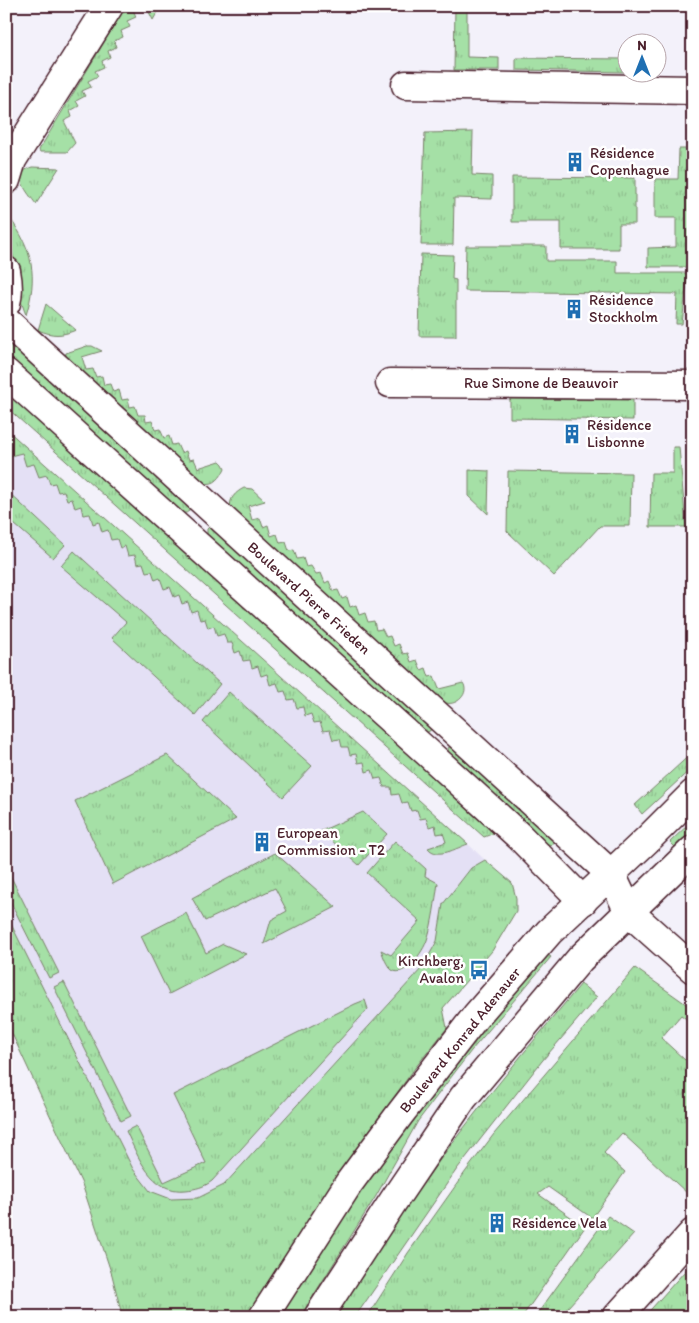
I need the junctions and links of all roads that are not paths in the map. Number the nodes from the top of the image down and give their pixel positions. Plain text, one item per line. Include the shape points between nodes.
1 (109, 6) edge
2 (406, 84) dead end
3 (693, 90) edge
4 (8, 168) edge
5 (6, 271) edge
6 (6, 303) edge
7 (6, 321) edge
8 (6, 373) edge
9 (390, 383) dead end
10 (693, 385) edge
11 (450, 727) junction
12 (427, 752) junction
13 (693, 794) edge
14 (693, 850) edge
15 (611, 874) junction
16 (583, 901) junction
17 (629, 912) junction
18 (693, 969) edge
19 (693, 1234) edge
20 (264, 1317) edge
21 (318, 1317) edge
22 (617, 1317) edge

1 - 4 main road
2 - 3 main road
5 - 6 main road
7 - 11 main road, Boulevard Pierre Frieden
8 - 12 main road
9 - 10 main road, Rue Simone de Beauvoir
11 - 12 main road
11 - 15 main road, Boulevard Pierre Frieden
12 - 16 main road via 519,836
13 - 15 main road, Boulevard Konrad Adenauer
14 - 17 main road
15 - 16 main road, Boulevard Konrad Adenauer
15 - 17 main road
16 - 17 main road
16 - 20 main road, Boulevard Konrad Adenauer via 549,932 476,1016 400,1114 349,1183
17 - 18 main road
17 - 21 main road via 580,959 463,1098
19 - 22 main road

